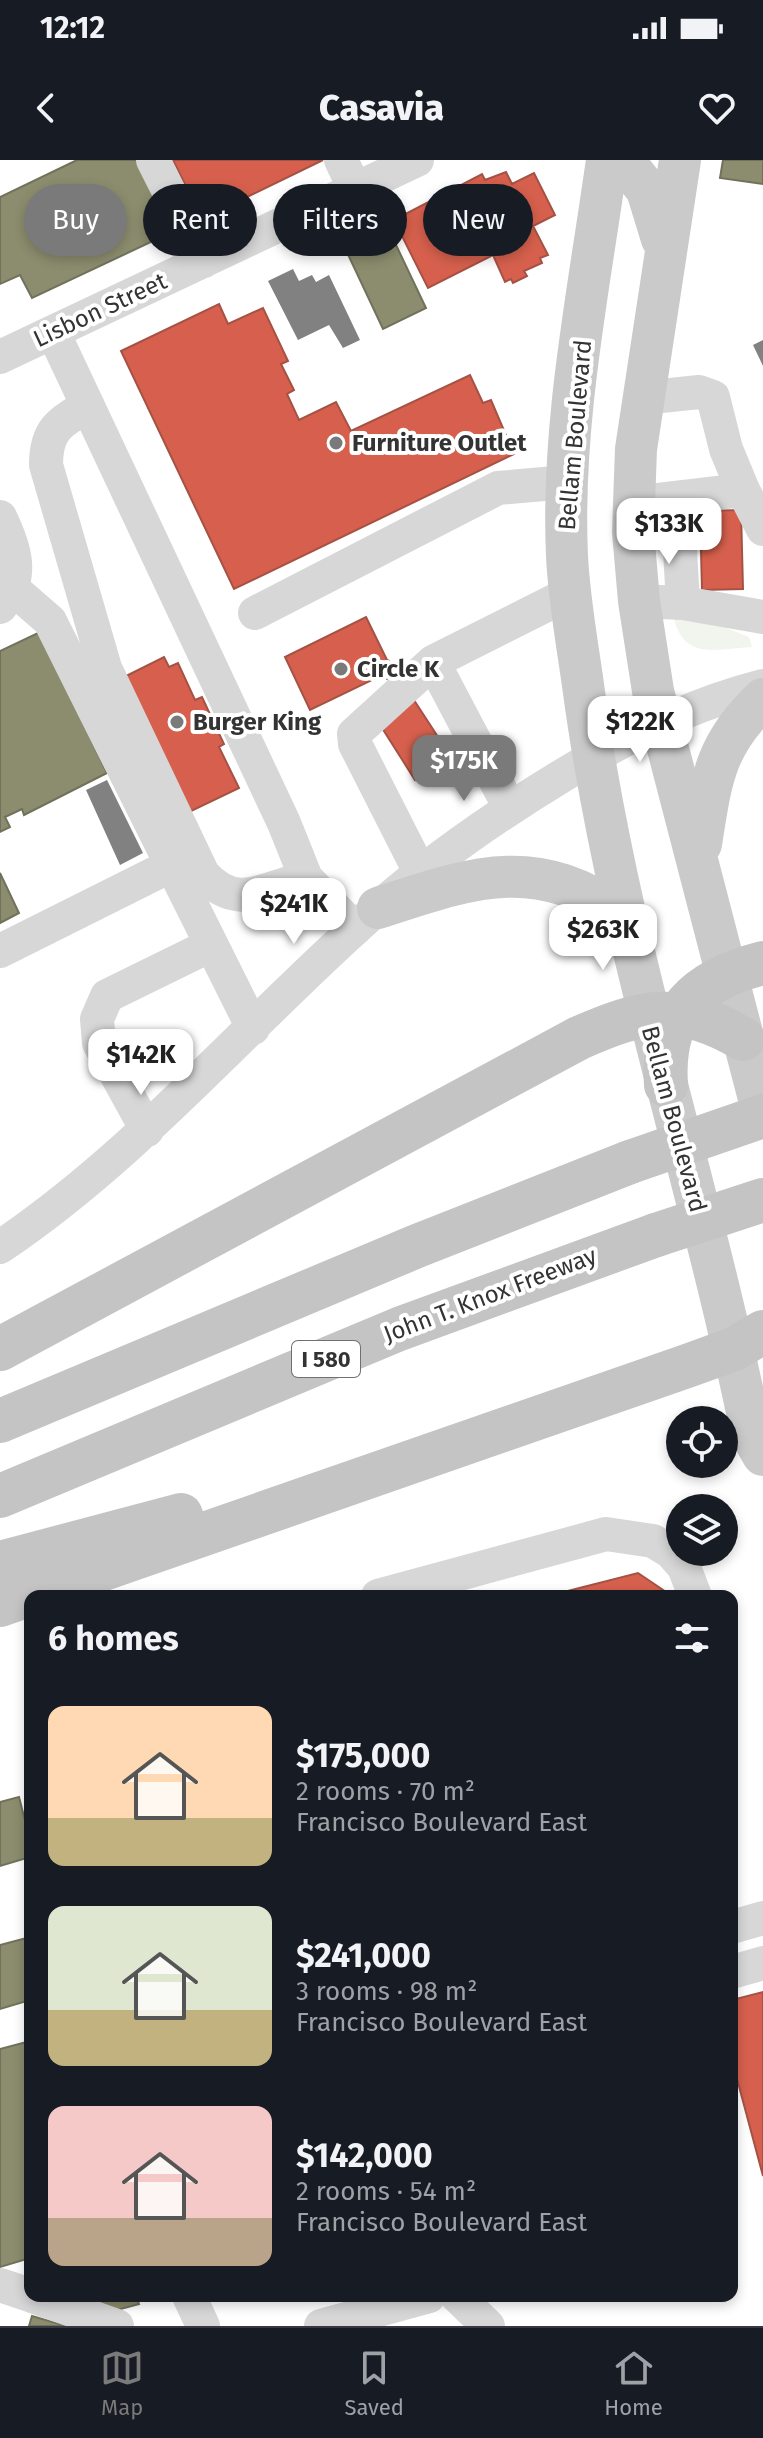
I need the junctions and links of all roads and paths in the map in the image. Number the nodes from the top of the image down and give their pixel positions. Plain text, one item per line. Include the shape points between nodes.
1 (153, 160) edge
2 (417, 160) edge
3 (607, 160) edge
4 (623, 160) edge
5 (680, 160) edge
6 (348, 174) edge
7 (664, 256) junction
8 (204, 261) junction
9 (53, 332) junction
10 (0, 357) edge
11 (642, 398) junction
12 (88, 406) junction
13 (567, 482) junction
14 (743, 490) junction
15 (677, 498) junction
16 (633, 503) junction
17 (0, 517) edge
18 (763, 529) edge
19 (570, 593) junction
20 (6, 598) edge
21 (639, 601) junction
22 (683, 603) junction
23 (255, 613) dead end
24 (763, 617) edge
25 (433, 662) junction
26 (763, 686) edge
27 (763, 699) edge
28 (661, 722) junction
29 (593, 757) junction
30 (510, 808) junction
31 (698, 861) junction
32 (172, 865) junction
33 (420, 872) junction
34 (306, 878) junction
35 (624, 917) junction
36 (366, 918) junction
37 (211, 945) junction
38 (0, 951) edge
39 (745, 968) edge
40 (663, 1013) junction
41 (253, 1028) junction
42 (743, 1039) junction
43 (666, 1085) joint
44 (763, 1115) edge
45 (147, 1130) junction
46 (763, 1200) edge
47 (0, 1247) edge
48 (748, 1340) edge
49 (0, 1349) edge
50 (0, 1421) edge
51 (763, 1455) edge
52 (325, 1489) junction
53 (0, 1496) edge
54 (0, 1563) edge
55 (42, 1590) edge
56 (400, 1590) edge
57 (693, 1590) edge
58 (24, 1596) edge
59 (0, 1605) edge
60 (763, 1918) edge
61 (738, 1925) edge
62 (763, 1963) edge
63 (738, 1970) edge
64 (0, 2285) edge
65 (24, 2294) edge
66 (48, 2302) edge
67 (192, 2302) edge
68 (407, 2302) edge
69 (463, 2302) edge
70 (117, 2326) edge
71 (203, 2326) edge
72 (321, 2326) edge
73 (488, 2326) edge

1 - 8 street
2 - 6 street, Lisbon Street
3 - 13 main road, Bellam Boulevard
4 - 7 main road via 637,174 655,209
5 - 7 main road
6 - 8 street, Lisbon Street
7 - 11 main road
8 - 9 street, Lisbon Street
9 - 10 street, Lisbon Street
9 - 12 street
11 - 14 street via 699,392 713,397
11 - 16 main road
12 - 34 street
12 - 34 street via 63,420 46,441 46,465 105,668 203,874 216,889 234,897 254,895
13 - 19 main road, Bellam Boulevard
13 - 23 street via 498,488
14 - 15 street
14 - 18 street
15 - 16 street
15 - 22 street
16 - 21 main road
17 - 20 street via 16,553
19 - 25 street
19 - 29 main road, Bellam Boulevard
20 - 32 street via 50,621
21 - 22 street
21 - 28 main road
22 - 24 street
25 - 30 street
25 - 33 street via 354,734
26 - 28 street
27 - 31 main road via 729,736 715,763
28 - 29 street
28 - 31 main road
29 - 30 street
29 - 35 main road, Bellam Boulevard
30 - 33 street
31 - 39 main road
32 - 37 street
32 - 38 street
33 - 36 street
34 - 36 street
35 - 36 main road via 556,880 508,875 460,883
35 - 40 main road, Bellam Boulevard
36 - 41 street
37 - 41 street
37 - 45 street via 107,996 97,1019 99,1043
39 - 40 highway
39 - 42 main road
40 - 42 highway via 720,1026
40 - 43 highway via 669,1043
40 - 49 highway via 579,1038
41 - 45 street
42 - 44 main road
43 - 48 main road, Bellam Boulevard
44 - 50 highway, bridge via 430,1240
45 - 47 street via 62,1203
46 - 53 highway, John T. Knox Freeway / I 580, bridge via 399,1329
48 - 51 main road, Bellam Boulevard via 752,1436
48 - 52 highway
52 - 54 highway via 176,1516
52 - 55 highway
56 - 57 street via 606,1534 653,1541 671,1552
58 - 59 highway
60 - 61 street
62 - 63 street
64 - 65 street
66 - 70 street
67 - 71 street
68 - 72 street
69 - 73 street

